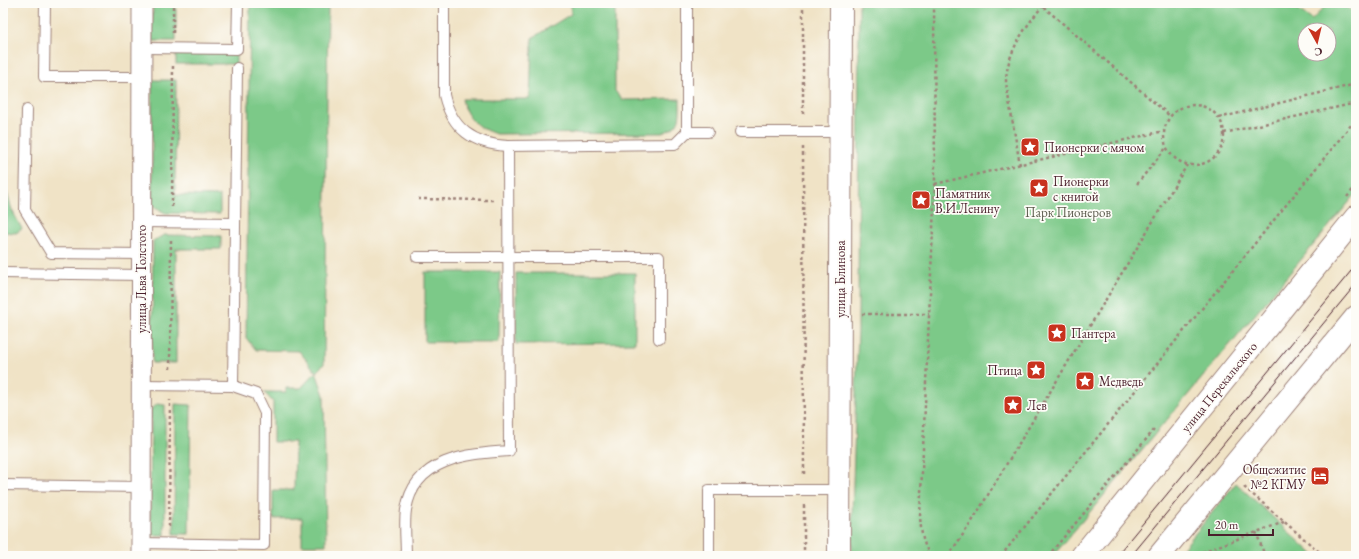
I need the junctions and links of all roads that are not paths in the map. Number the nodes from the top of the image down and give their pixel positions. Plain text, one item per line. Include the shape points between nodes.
1 (45, 3) edge
2 (142, 3) edge
3 (238, 3) edge
4 (444, 3) edge
5 (687, 3) edge
6 (841, 3) edge
7 (142, 48) junction
8 (237, 68) dead end
9 (142, 77) junction
10 (27, 110) dead end
11 (687, 132) junction
12 (708, 132) dead end
13 (740, 132) dead end
14 (840, 132) junction
15 (508, 146) junction
16 (1356, 217) edge
17 (142, 222) junction
18 (235, 223) junction
19 (141, 254) junction
20 (417, 257) dead end
21 (508, 258) junction
22 (3, 272) edge
23 (141, 275) junction
24 (1356, 317) edge
25 (659, 339) dead end
26 (141, 385) junction
27 (233, 386) junction
28 (3, 485) edge
29 (141, 487) junction
30 (839, 490) junction
31 (141, 550) edge
32 (406, 556) edge
33 (709, 556) edge
34 (839, 556) edge
35 (1082, 556) edge
36 (1159, 556) edge

1 - 9 lane via 44,77
2 - 7 street, улица Льва Толстого
3 - 7 lane via 237,49
4 - 15 lane via 444,95 447,109 459,127 478,140
5 - 11 lane
6 - 14 main road, улица Блинова
7 - 9 street, улица Льва Толстого
8 - 18 lane
9 - 17 street, улица Льва Толстого
10 - 19 lane via 25,210 51,253
11 - 12 lane
11 - 15 lane via 675,144
13 - 14 lane
14 - 30 main road, улица Блинова
15 - 21 lane
16 - 35 main road, улица Перекальского
17 - 18 lane
17 - 19 street, улица Льва Толстого
18 - 27 lane
19 - 23 street, улица Льва Толстого
20 - 21 lane
21 - 25 lane via 659,257
21 - 32 lane via 509,451 445,461 423,474 411,491 406,510
22 - 23 lane
23 - 26 street, улица Льва Толстого
24 - 36 main road
26 - 27 lane
26 - 29 street, улица Льва Толстого
27 - 31 lane via 256,394 265,413 264,544 169,544
28 - 29 lane
29 - 31 street, улица Льва Толстого
30 - 33 lane via 709,490
30 - 34 main road, улица Блинова

